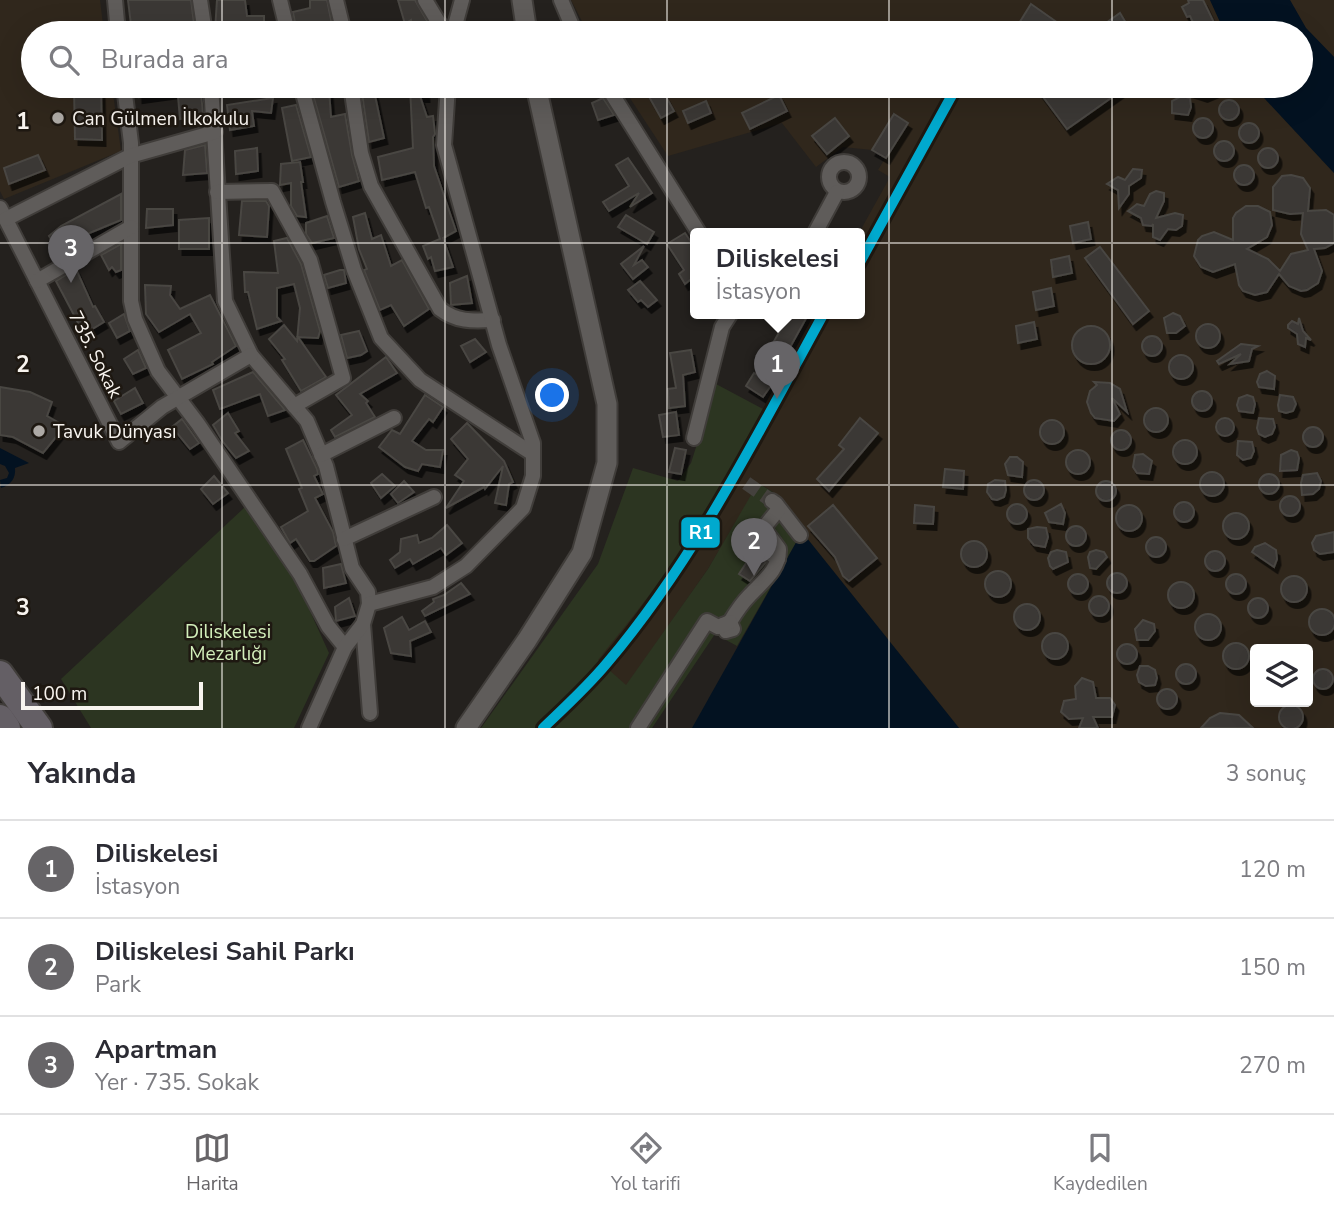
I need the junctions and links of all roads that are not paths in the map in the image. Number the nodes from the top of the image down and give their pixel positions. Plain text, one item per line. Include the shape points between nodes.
1 (115, 0) edge
2 (200, 0) edge
3 (280, 0) edge
4 (336, 0) edge
5 (425, 0) edge
6 (462, 0) edge
7 (522, 0) edge
8 (561, 0) edge
9 (117, 21) edge
10 (203, 21) edge
11 (285, 21) edge
12 (341, 21) edge
13 (438, 21) edge
14 (456, 21) edge
15 (525, 21) edge
16 (570, 21) edge
17 (126, 98) edge
18 (212, 98) edge
19 (304, 98) edge
20 (353, 98) edge
21 (446, 98) edge
22 (539, 98) edge
23 (615, 98) edge
24 (215, 132) junction
25 (130, 156) junction
26 (217, 192) junction
27 (838, 192) dead end
28 (3, 213) edge
29 (131, 227) junction
30 (696, 228) edge
31 (819, 228) edge
32 (37, 281) junction
33 (727, 319) edge
34 (493, 320) junction
35 (251, 355) junction
36 (178, 398) junction
37 (294, 406) junction
38 (394, 418) dead end
39 (694, 438) dead end
40 (533, 454) junction
41 (321, 455) junction
42 (434, 497) dead end
43 (800, 535) dead end
44 (344, 539) junction
45 (760, 550) dead end
46 (778, 559) junction
47 (369, 604) junction
48 (363, 624) junction
49 (345, 647) junction
50 (0, 674) edge
51 (370, 713) dead end
52 (0, 718) edge
53 (7, 728) edge
54 (39, 728) edge
55 (309, 728) edge
56 (466, 728) edge
57 (638, 728) edge

1 - 9 street
2 - 10 street
3 - 11 street
4 - 12 street
5 - 13 street
6 - 14 street
7 - 15 main road
8 - 16 street
17 - 25 street
18 - 24 street
19 - 40 street via 350,259 381,338 421,380
20 - 34 street via 371,186 440,309 465,321
21 - 34 street via 444,145
22 - 56 main road via 607,404 607,463 582,553
23 - 30 street
24 - 25 street
24 - 26 street
25 - 28 street
25 - 29 street
26 - 35 street via 225,301
26 - 37 street via 272,191 310,260 343,378
27 - 31 street
28 - 32 street, 735. Sokak
29 - 32 street
29 - 36 street via 135,318 158,371
32 - 36 street, 735. Sokak via 119,442
33 - 39 street
34 - 40 street
35 - 36 street
35 - 37 street
36 - 49 street
37 - 41 street via 307,421
38 - 41 street
40 - 47 street via 533,476 523,508 466,566 433,587
41 - 44 street
42 - 44 street
43 - 46 street via 774,502 777,513 765,528 777,540
44 - 47 street
45 - 46 street
46 - 57 street via 763,585 752,587 727,624 716,626 708,621
47 - 48 street
48 - 49 street
48 - 51 street
49 - 55 street
50 - 54 highway
52 - 53 highway

